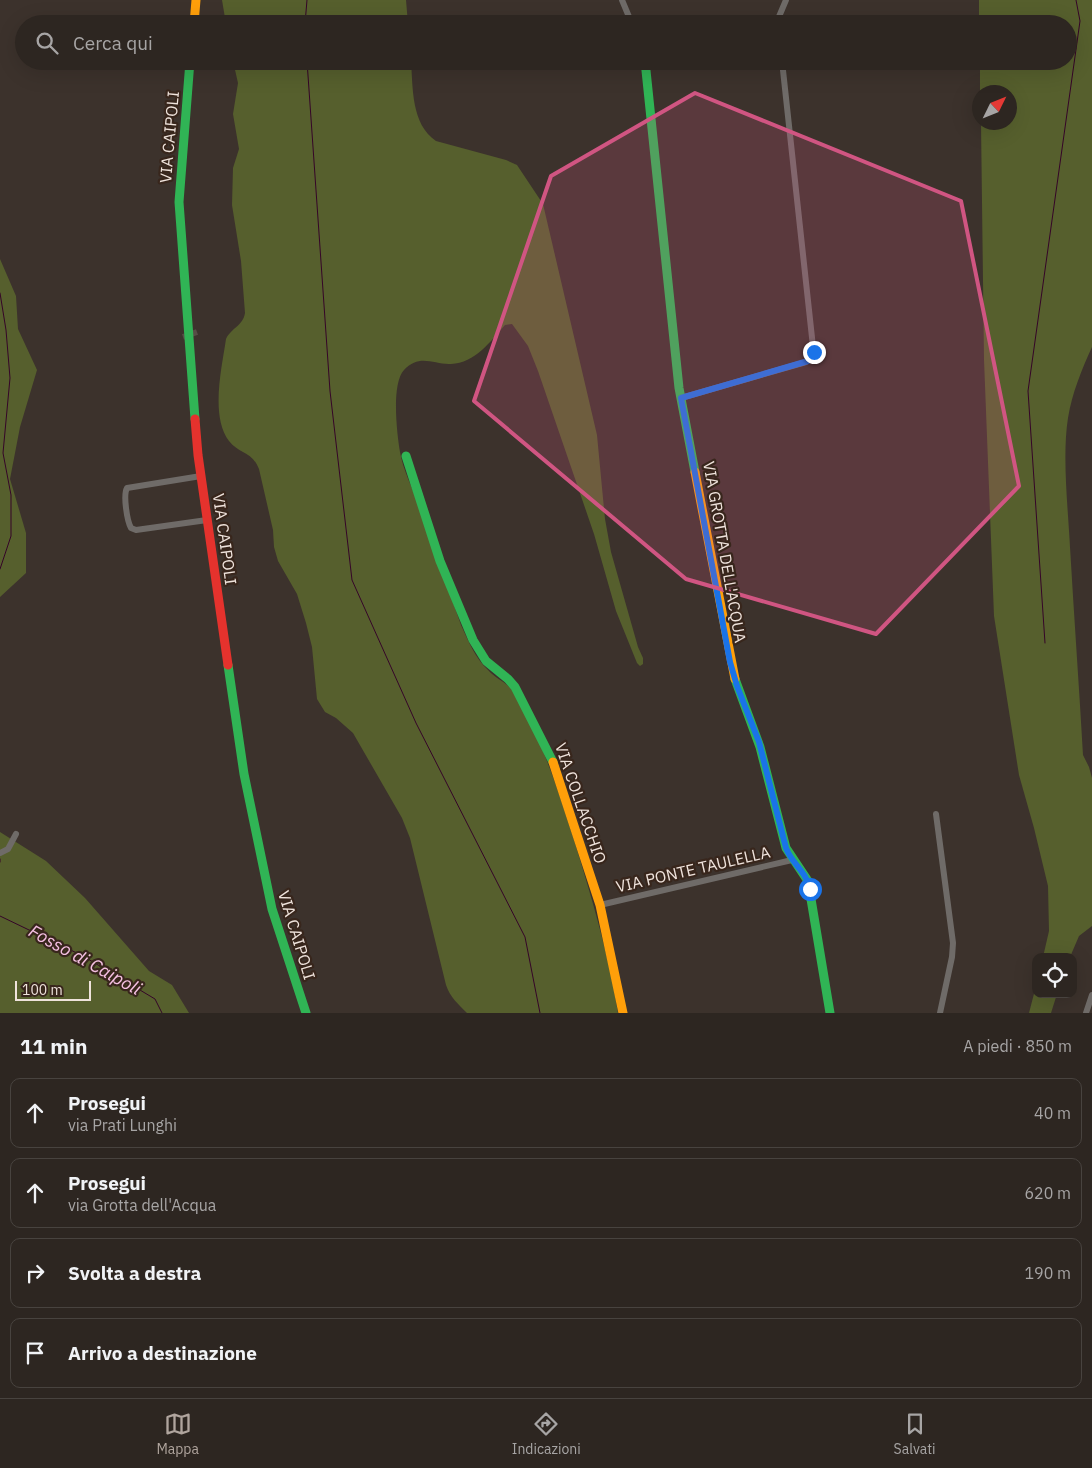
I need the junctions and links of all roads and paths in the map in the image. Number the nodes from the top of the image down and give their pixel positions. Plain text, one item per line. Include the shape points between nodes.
1 (196, 0) edge
2 (622, 0) edge
3 (786, 0) edge
4 (195, 15) edge
5 (628, 15) edge
6 (781, 15) edge
7 (189, 70) edge
8 (645, 70) edge
9 (783, 70) edge
10 (681, 398) junction
11 (406, 456) dead end
12 (201, 476) junction
13 (207, 520) junction
14 (936, 814) dead end
15 (16, 834) dead end
16 (0, 852) edge
17 (792, 860) junction
18 (600, 905) junction
19 (1092, 995) edge
20 (306, 1013) edge
21 (623, 1013) edge
22 (830, 1013) edge
23 (940, 1013) edge
24 (1086, 1013) edge

1 - 4 street
2 - 5 street
3 - 6 street
7 - 12 street, VIA CAIPOLI via 179,208
8 - 10 street, VIA GROTTA DELL'ACQUA
9 - 10 street via 814,356 808,361
10 - 17 street, VIA GROTTA DELL'ACQUA via 730,662 759,742
11 - 18 street, VIA COLLACCHIO via 456,604 484,659 514,684 551,756
12 - 13 street, VIA CAIPOLI
12 - 13 street via 127,488 124,494 129,524 134,530
13 - 20 street, VIA CAIPOLI via 246,783 272,909
14 - 23 street via 953,943
15 - 16 street via 8,849
17 - 18 street, VIA PONTE TAULELLA
17 - 22 street, VIA GROTTA DELL'ACQUA via 808,881
18 - 21 street, VIA COLLACCHIO
19 - 24 street

